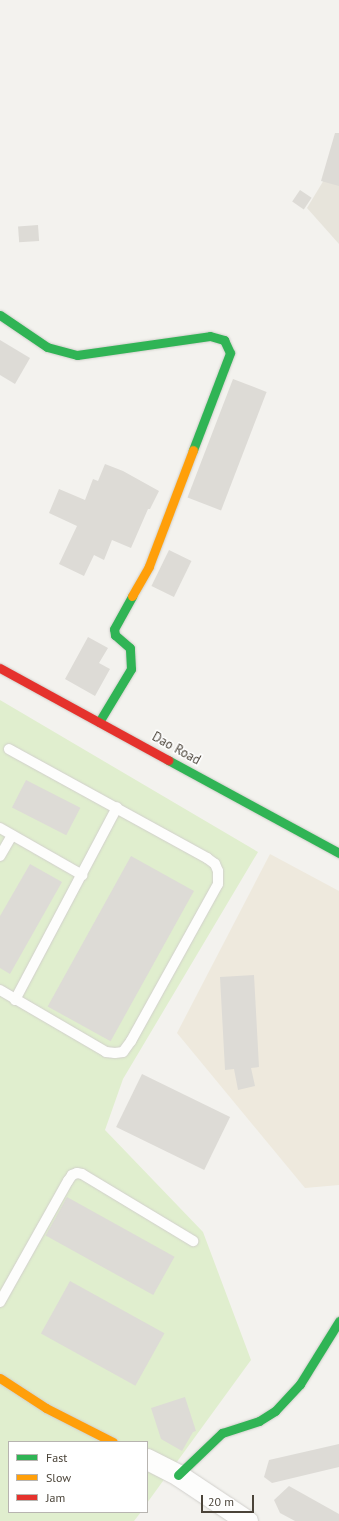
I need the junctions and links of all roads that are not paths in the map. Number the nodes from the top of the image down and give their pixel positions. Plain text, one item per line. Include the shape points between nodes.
1 (0, 315) edge
2 (0, 668) edge
3 (99, 722) junction
4 (9, 749) dead end
5 (117, 807) junction
6 (0, 828) edge
7 (12, 835) junction
8 (339, 853) edge
9 (0, 856) edge
10 (82, 875) junction
11 (0, 990) edge
12 (16, 1000) junction
13 (193, 1241) dead end
14 (0, 1302) edge
15 (339, 1321) edge
16 (0, 1378) edge
17 (111, 1441) edge
18 (148, 1460) edge
19 (178, 1476) junction
20 (247, 1521) edge

1 - 3 street via 47,347 77,354 210,336 224,340 230,353 149,566 114,629 115,635 130,648 131,669
2 - 3 street, Dao Road
3 - 8 street, Dao Road
4 - 5 lane
5 - 10 lane
5 - 12 lane via 215,864 218,884 132,1041 123,1052 106,1052
6 - 7 lane
7 - 9 lane
7 - 10 lane
10 - 12 lane
11 - 12 lane
13 - 14 lane via 77,1173 68,1181
15 - 19 street via 300,1384 275,1412 259,1421 222,1433
16 - 17 street via 46,1408
18 - 19 street
19 - 20 street

